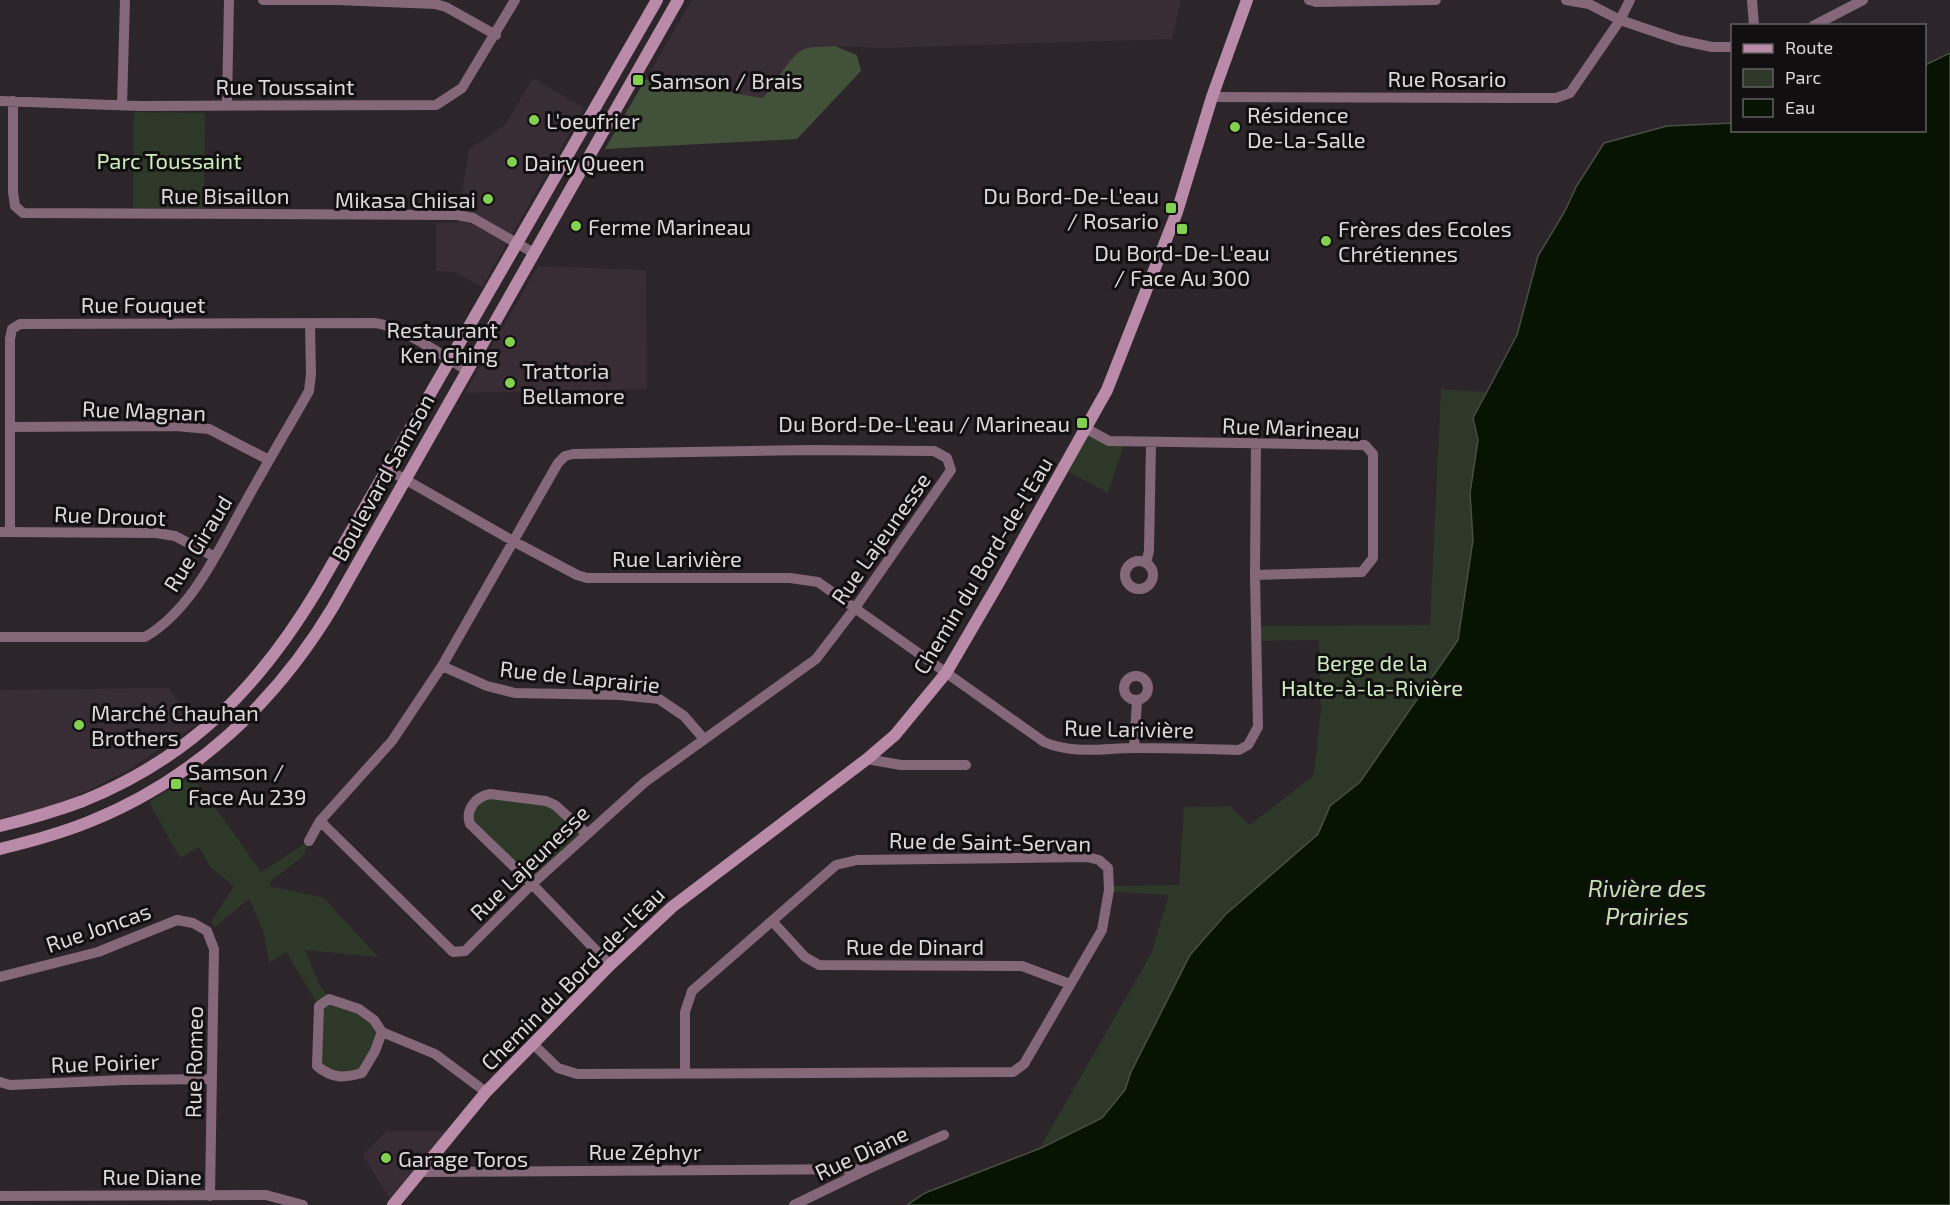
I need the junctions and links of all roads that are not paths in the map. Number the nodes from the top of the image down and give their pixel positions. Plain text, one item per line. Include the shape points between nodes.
1 (124, 0) edge
2 (229, 0) edge
3 (263, 0) edge
4 (336, 0) edge
5 (515, 0) edge
6 (657, 0) edge
7 (678, 0) edge
8 (1247, 0) edge
9 (1309, 0) edge
10 (1413, 0) edge
11 (1436, 0) edge
12 (1566, 0) edge
13 (1630, 0) edge
14 (1752, 0) edge
15 (1863, 0) edge
16 (1620, 20) junction
17 (1754, 24) edge
18 (1818, 24) edge
19 (496, 35) junction
20 (1731, 47) edge
21 (1212, 97) junction
22 (0, 101) edge
23 (13, 101) junction
24 (227, 104) junction
25 (122, 105) junction
26 (517, 243) junction
27 (534, 253) junction
28 (310, 324) junction
29 (450, 360) junction
30 (467, 370) junction
31 (11, 427) junction
32 (1087, 429) junction
33 (1151, 443) junction
34 (1256, 443) junction
35 (269, 460) junction
36 (387, 469) junction
37 (404, 479) junction
38 (5, 532) edge
39 (513, 542) junction
40 (215, 557) junction
41 (1146, 563) dead end
42 (1255, 574) junction
43 (855, 608) junction
44 (0, 637) edge
45 (442, 666) junction
46 (945, 673) junction
47 (1137, 701) dead end
48 (704, 739) junction
49 (1134, 748) junction
50 (867, 759) junction
51 (966, 765) dead end
52 (320, 821) junction
53 (0, 826) edge
54 (586, 833) junction
55 (309, 841) dead end
56 (0, 849) edge
57 (532, 884) junction
58 (773, 922) junction
59 (207, 931) joint
60 (610, 965) junction
61 (0, 977) edge
62 (1070, 984) junction
63 (382, 1032) junction
64 (533, 1044) junction
65 (685, 1072) junction
66 (212, 1079) junction
67 (0, 1082) edge
68 (486, 1092) junction
69 (944, 1136) dead end
70 (868, 1169) junction
71 (421, 1172) junction
72 (0, 1196) edge
73 (210, 1196) junction
74 (303, 1205) edge
75 (393, 1205) edge
76 (794, 1205) edge

1 - 25 street
2 - 24 street
3 - 4 street
4 - 19 street via 435,4
5 - 19 street, Rue Toussaint
6 - 26 street, Boulevard Samson
7 - 27 street, Boulevard Samson
8 - 21 street, Chemin du Bord-de-l'Eau
9 - 10 street
10 - 11 street
12 - 16 street via 1589,4
13 - 16 street, Rue Rosario
14 - 17 street
15 - 18 street
16 - 20 street via 1679,40
16 - 21 street, Rue Rosario via 1570,93 1556,98
19 - 24 street, Rue Toussaint via 462,88 436,105
21 - 32 street, Chemin du Bord-de-l'Eau via 1167,241 1107,390
22 - 23 street, Rue Toussaint
23 - 25 street, Rue Toussaint
23 - 26 street, Rue Bisaillon via 13,192 15,206 23,213 458,215 473,218
24 - 25 street, Rue Toussaint
26 - 27 street, Rue Bisaillon
26 - 29 street, Boulevard Samson
27 - 30 street, Boulevard Samson
28 - 29 street, Rue Fouquet via 384,324
28 - 31 street, Rue Fouquet via 20,324 10,335
28 - 35 street, Rue Giraud via 309,391
29 - 30 street, Rue Fouquet
29 - 36 street, Boulevard Samson
30 - 37 street, Boulevard Samson
31 - 35 street, Rue Magnan via 209,429
31 - 38 street, Rue Fouquet
32 - 33 street, Rue Marineau via 1109,441
32 - 46 street, Chemin du Bord-de-l'Eau
33 - 34 street, Rue Marineau
33 - 41 street
34 - 42 street, Rue Larivière
34 - 42 street, Rue Marineau via 1365,445 1373,454 1373,558 1362,572
35 - 40 street, Rue Giraud
36 - 37 street, Rue Larivière
36 - 53 street, Boulevard Samson via 291,632 229,707 172,753 119,784 60,809
37 - 39 street, Rue Larivière
37 - 56 street, Boulevard Samson via 310,643 244,722 186,770 129,803 65,831
38 - 40 street, Rue Drouot via 156,533 175,537
39 - 43 street, Rue Larivière via 587,578 789,578 818,582
39 - 43 street, Rue Lajeunesse via 558,463 573,454 934,451 947,458 951,470
39 - 45 street, Rue Lajeunesse
40 - 44 street, Rue Giraud via 183,606 145,637
42 - 49 street, Rue Larivière via 1258,727 1248,745 1239,750
43 - 46 street, Rue Larivière
43 - 48 street, Rue Lajeunesse via 816,659
45 - 48 street, Rue de Laprairie via 487,686 515,693 659,699 684,716
45 - 52 street, Rue Lajeunesse via 392,741
46 - 49 street, Rue Larivière via 1056,747 1070,751
46 - 50 street, Chemin du Bord-de-l'Eau via 895,735
47 - 49 street
48 - 54 street, Rue Lajeunesse via 645,782
50 - 51 street via 901,765
50 - 60 street, Chemin du Bord-de-l'Eau via 672,907
52 - 55 street, Rue Lajeunesse
52 - 57 street, Rue Lajeunesse via 453,951 465,951
54 - 57 street, Rue Lajeunesse
54 - 57 street via 546,801 482,795 469,809 470,824
57 - 60 street
58 - 62 street, Rue de Dinard via 805,957 819,965 1022,966
58 - 62 street, Rue de Saint-Servan via 837,865 857,860 1087,857 1108,868 1109,890 1102,930
58 - 65 street, Rue de Saint-Servan via 692,991 685,1012
59 - 61 street, Rue Joncas via 177,920 98,952
59 - 66 street, Rue Romeo via 214,949
60 - 64 street, Chemin du Bord-de-l'Eau
62 - 65 street, Rue de Saint-Servan via 1024,1064 1012,1072
63 - 63 street via 359,1009 324,1000 319,1006 318,1066 346,1078 362,1073
63 - 68 street via 435,1054
64 - 65 street, Rue de Saint-Servan via 558,1068 577,1074
64 - 68 street, Chemin du Bord-de-l'Eau
66 - 67 street, Rue Poirier via 10,1085
66 - 73 street, Rue Romeo
68 - 71 street, Chemin du Bord-de-l'Eau
69 - 70 street, Rue Diane
70 - 71 street, Rue Zéphyr
70 - 76 street, Rue Diane
71 - 75 street, Chemin du Bord-de-l'Eau
72 - 73 street, Rue Diane
73 - 74 street, Rue Diane via 266,1195

